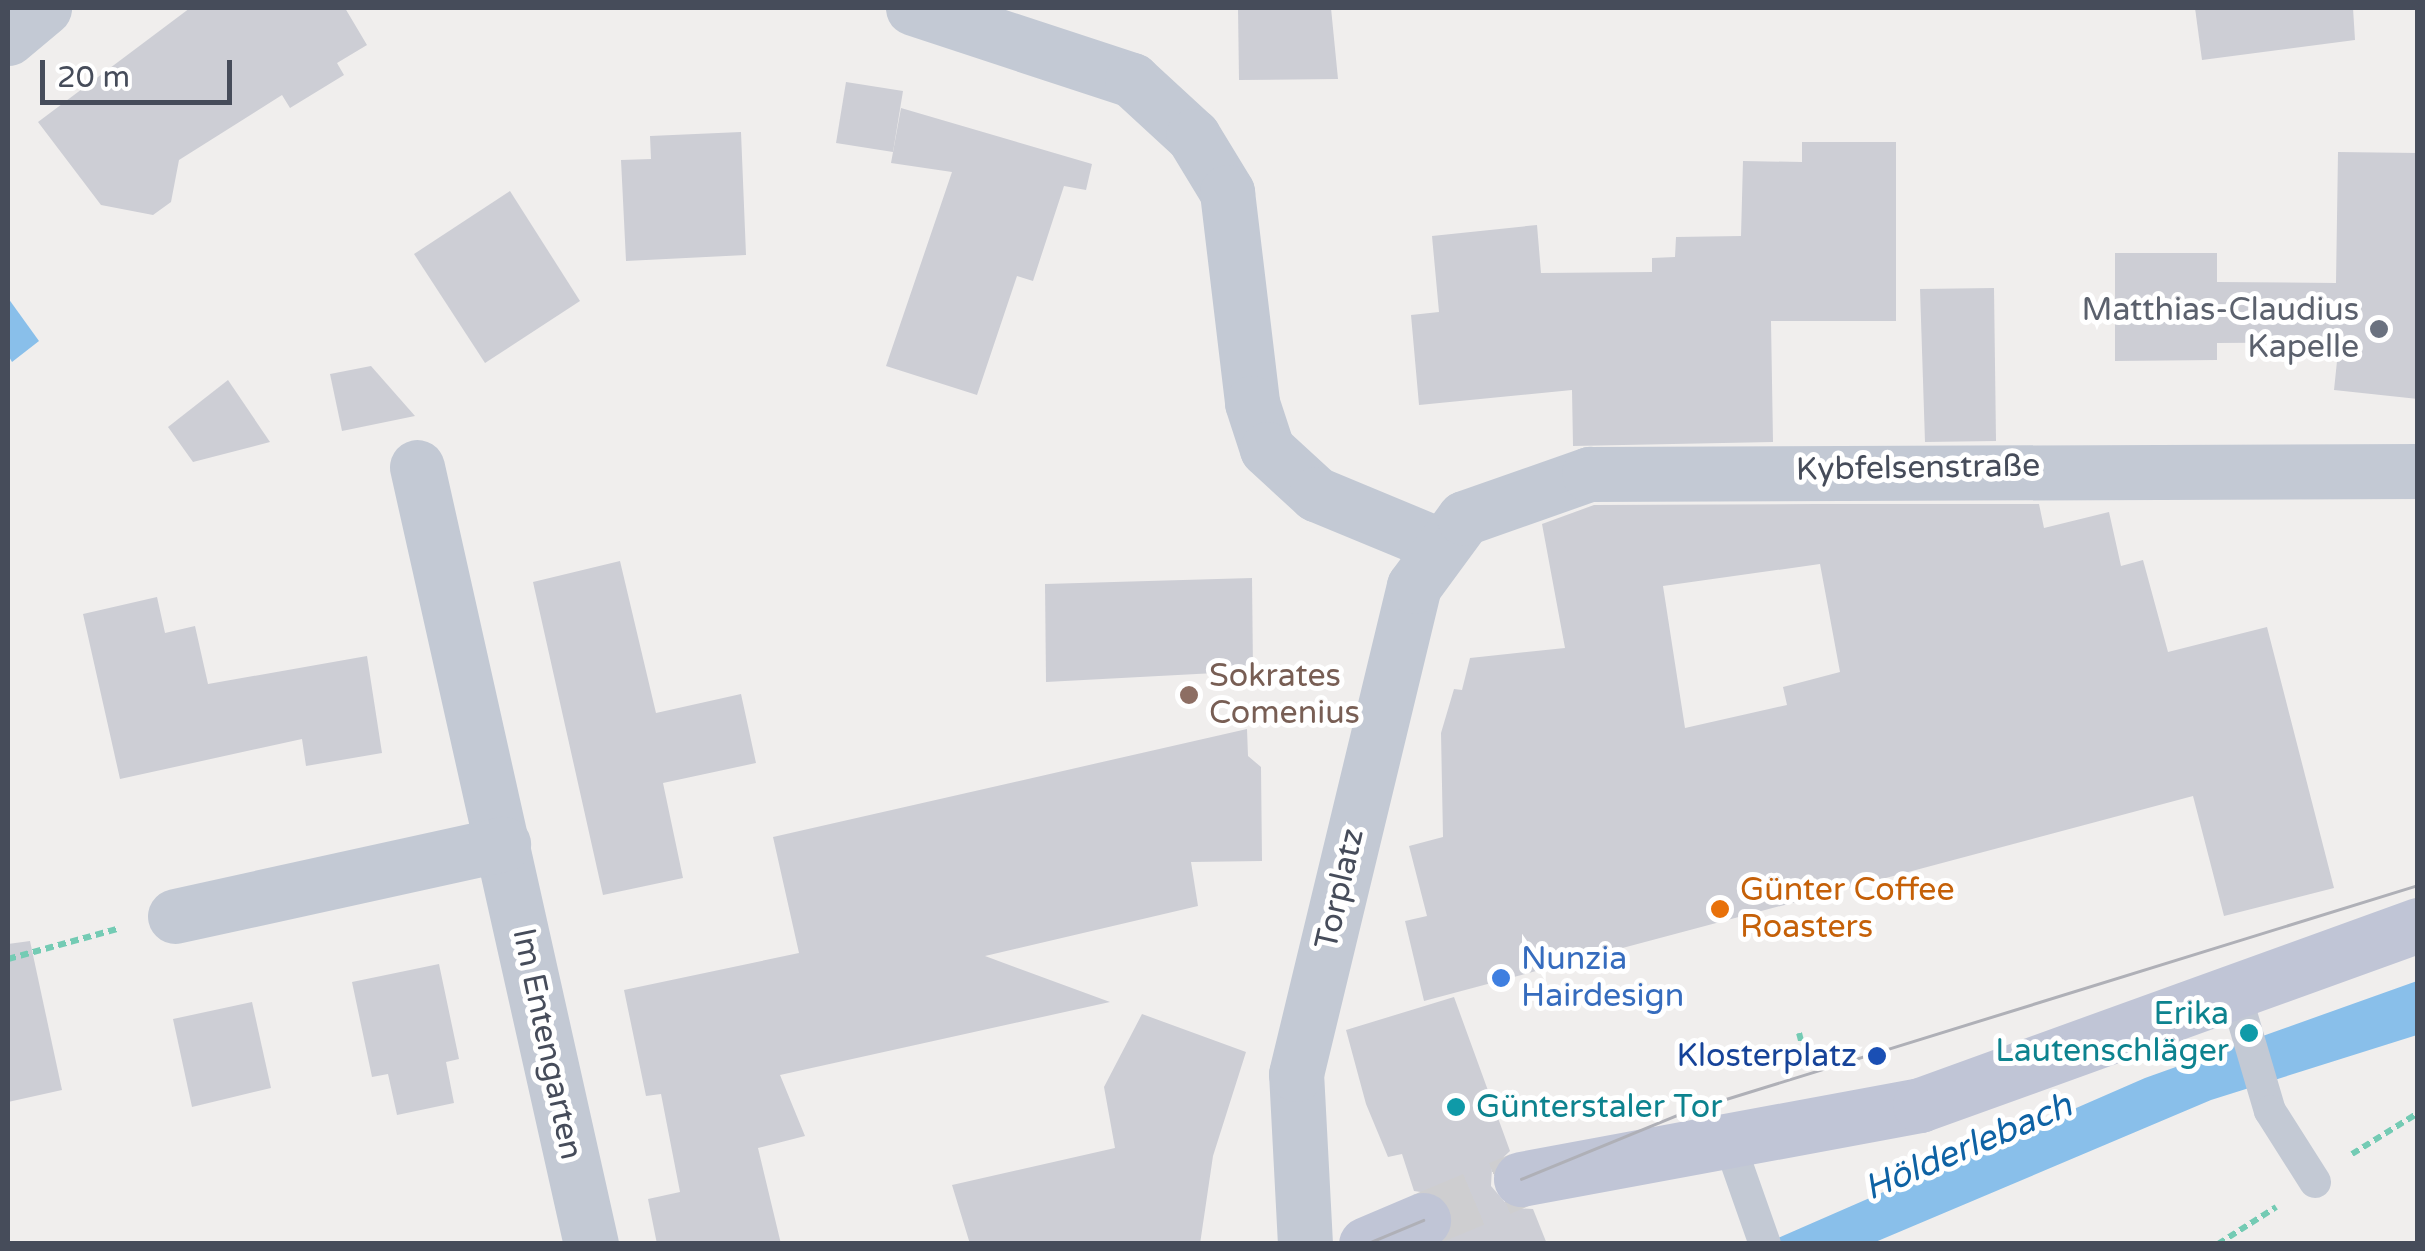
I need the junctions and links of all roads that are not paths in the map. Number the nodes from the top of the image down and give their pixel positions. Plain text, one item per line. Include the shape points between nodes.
1 (44, 8) edge
2 (913, 8) edge
3 (8, 38) edge
4 (417, 467) dead end
5 (2418, 470) edge
6 (1437, 544) junction
7 (503, 844) junction
8 (175, 916) road end
9 (2418, 925) edge
10 (2238, 1009) junction
11 (1729, 1142) junction
12 (1521, 1180) tunnel mouth
13 (2315, 1182) dead end
14 (1423, 1220) tunnel mouth
15 (1761, 1236) edge
16 (591, 1244) edge
17 (1305, 1244) edge
18 (1366, 1244) edge

1 - 3 street
2 - 6 street via 1132,80 1193,136 1227,192 1252,403 1268,450 1316,494
4 - 7 street, Im Entengarten
5 - 6 street, Kybfelsenstraße via 1589,474 1464,518
6 - 17 street, Torplatz via 1394,656 1296,1074
7 - 8 street
7 - 16 street, Im Entengarten
9 - 10 main road
10 - 11 main road via 1920,1105
10 - 13 lane via 2270,1111
11 - 12 main road
11 - 15 lane
14 - 18 main road

